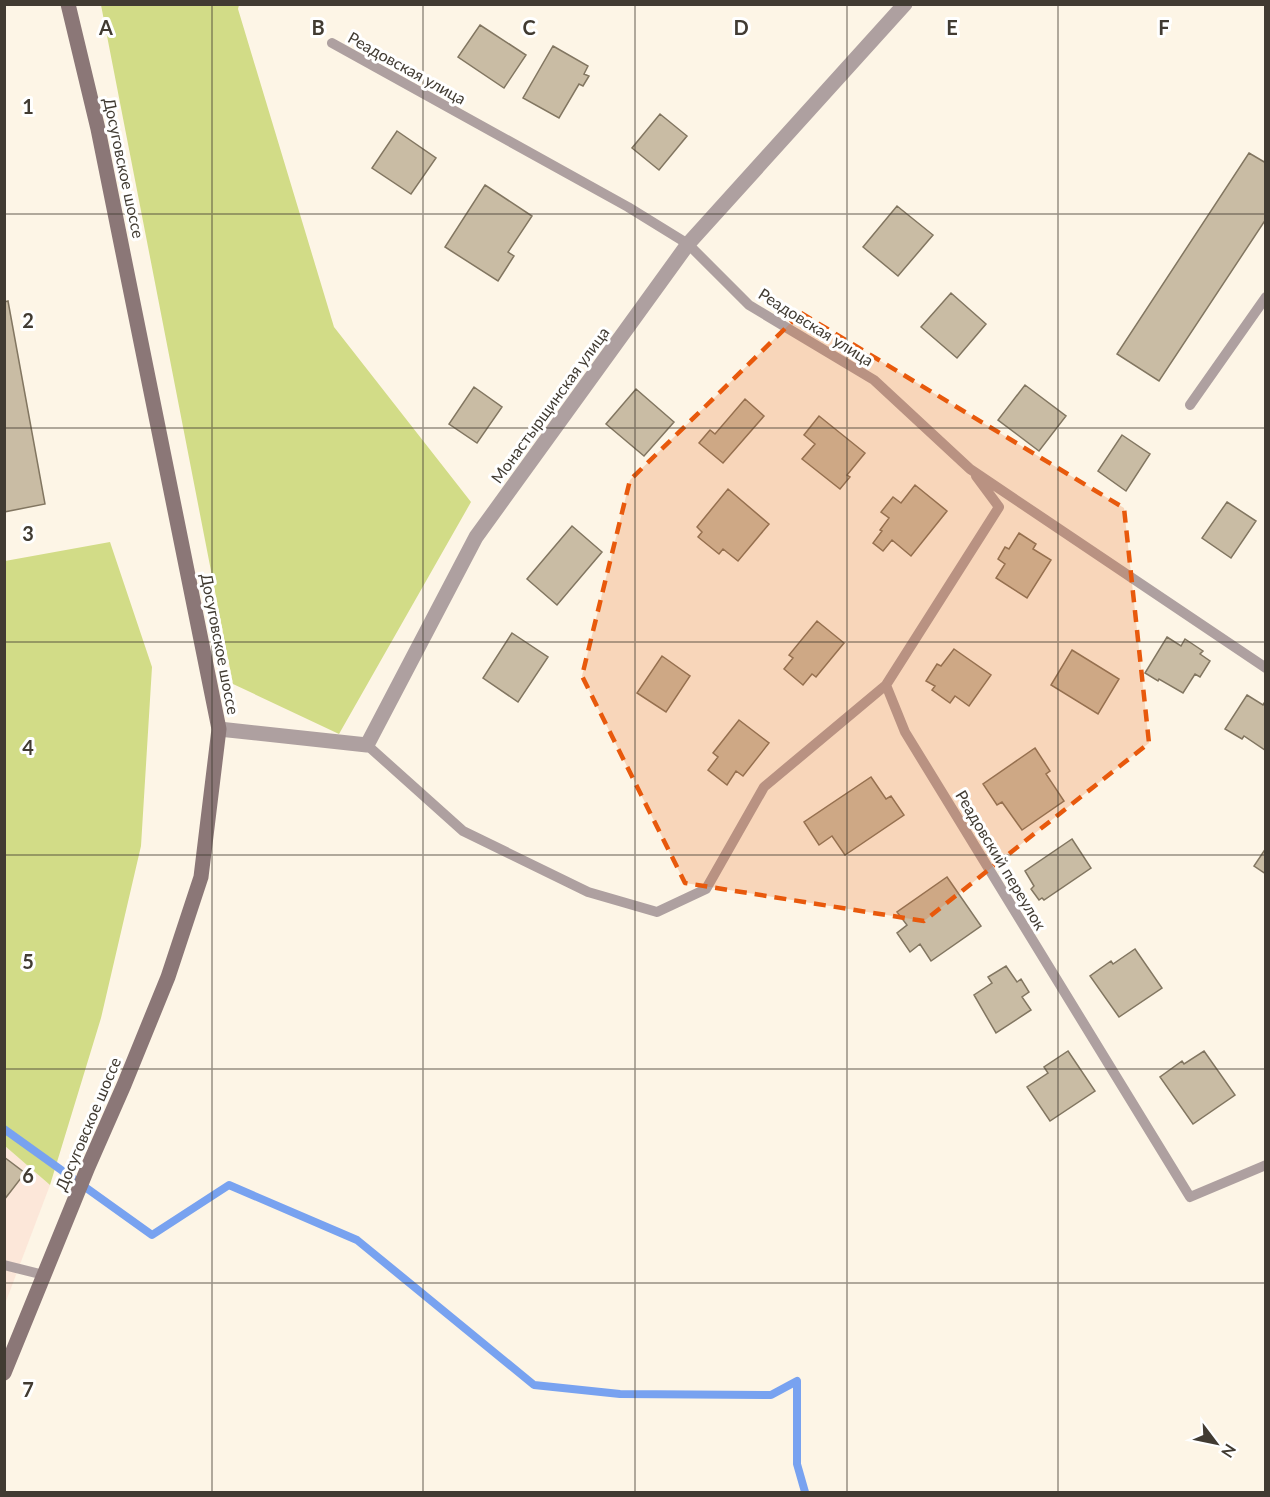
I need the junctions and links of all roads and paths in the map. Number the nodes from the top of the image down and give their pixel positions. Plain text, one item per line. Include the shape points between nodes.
1 (69, 4) edge
2 (905, 4) edge
3 (332, 44) dead end
4 (688, 244) junction
5 (1266, 297) edge
6 (1190, 405) dead end
7 (970, 468) junction
8 (1266, 668) edge
9 (886, 686) junction
10 (219, 729) junction
11 (366, 745) junction
12 (1266, 1165) edge
13 (4, 1265) edge
14 (44, 1275) junction
15 (4, 1373) edge

1 - 10 main road, Досуговское шоссе via 98,129
2 - 4 street, Монастырщинская улица
3 - 4 lane, Реадовская улица
4 - 7 lane, Реадовская улица via 749,305 874,380
4 - 11 street, Монастырщинская улица via 476,537
5 - 6 lane
7 - 8 lane, Реадовская улица
7 - 9 lane via 999,507
9 - 11 lane via 764,787 706,889 657,912 588,892 463,831
9 - 12 lane, Реадовский переулок via 905,732 1190,1197
10 - 11 street
10 - 14 main road, Досуговское шоссе via 201,877 168,977
13 - 14 lane
14 - 15 main road, Досуговское шоссе

